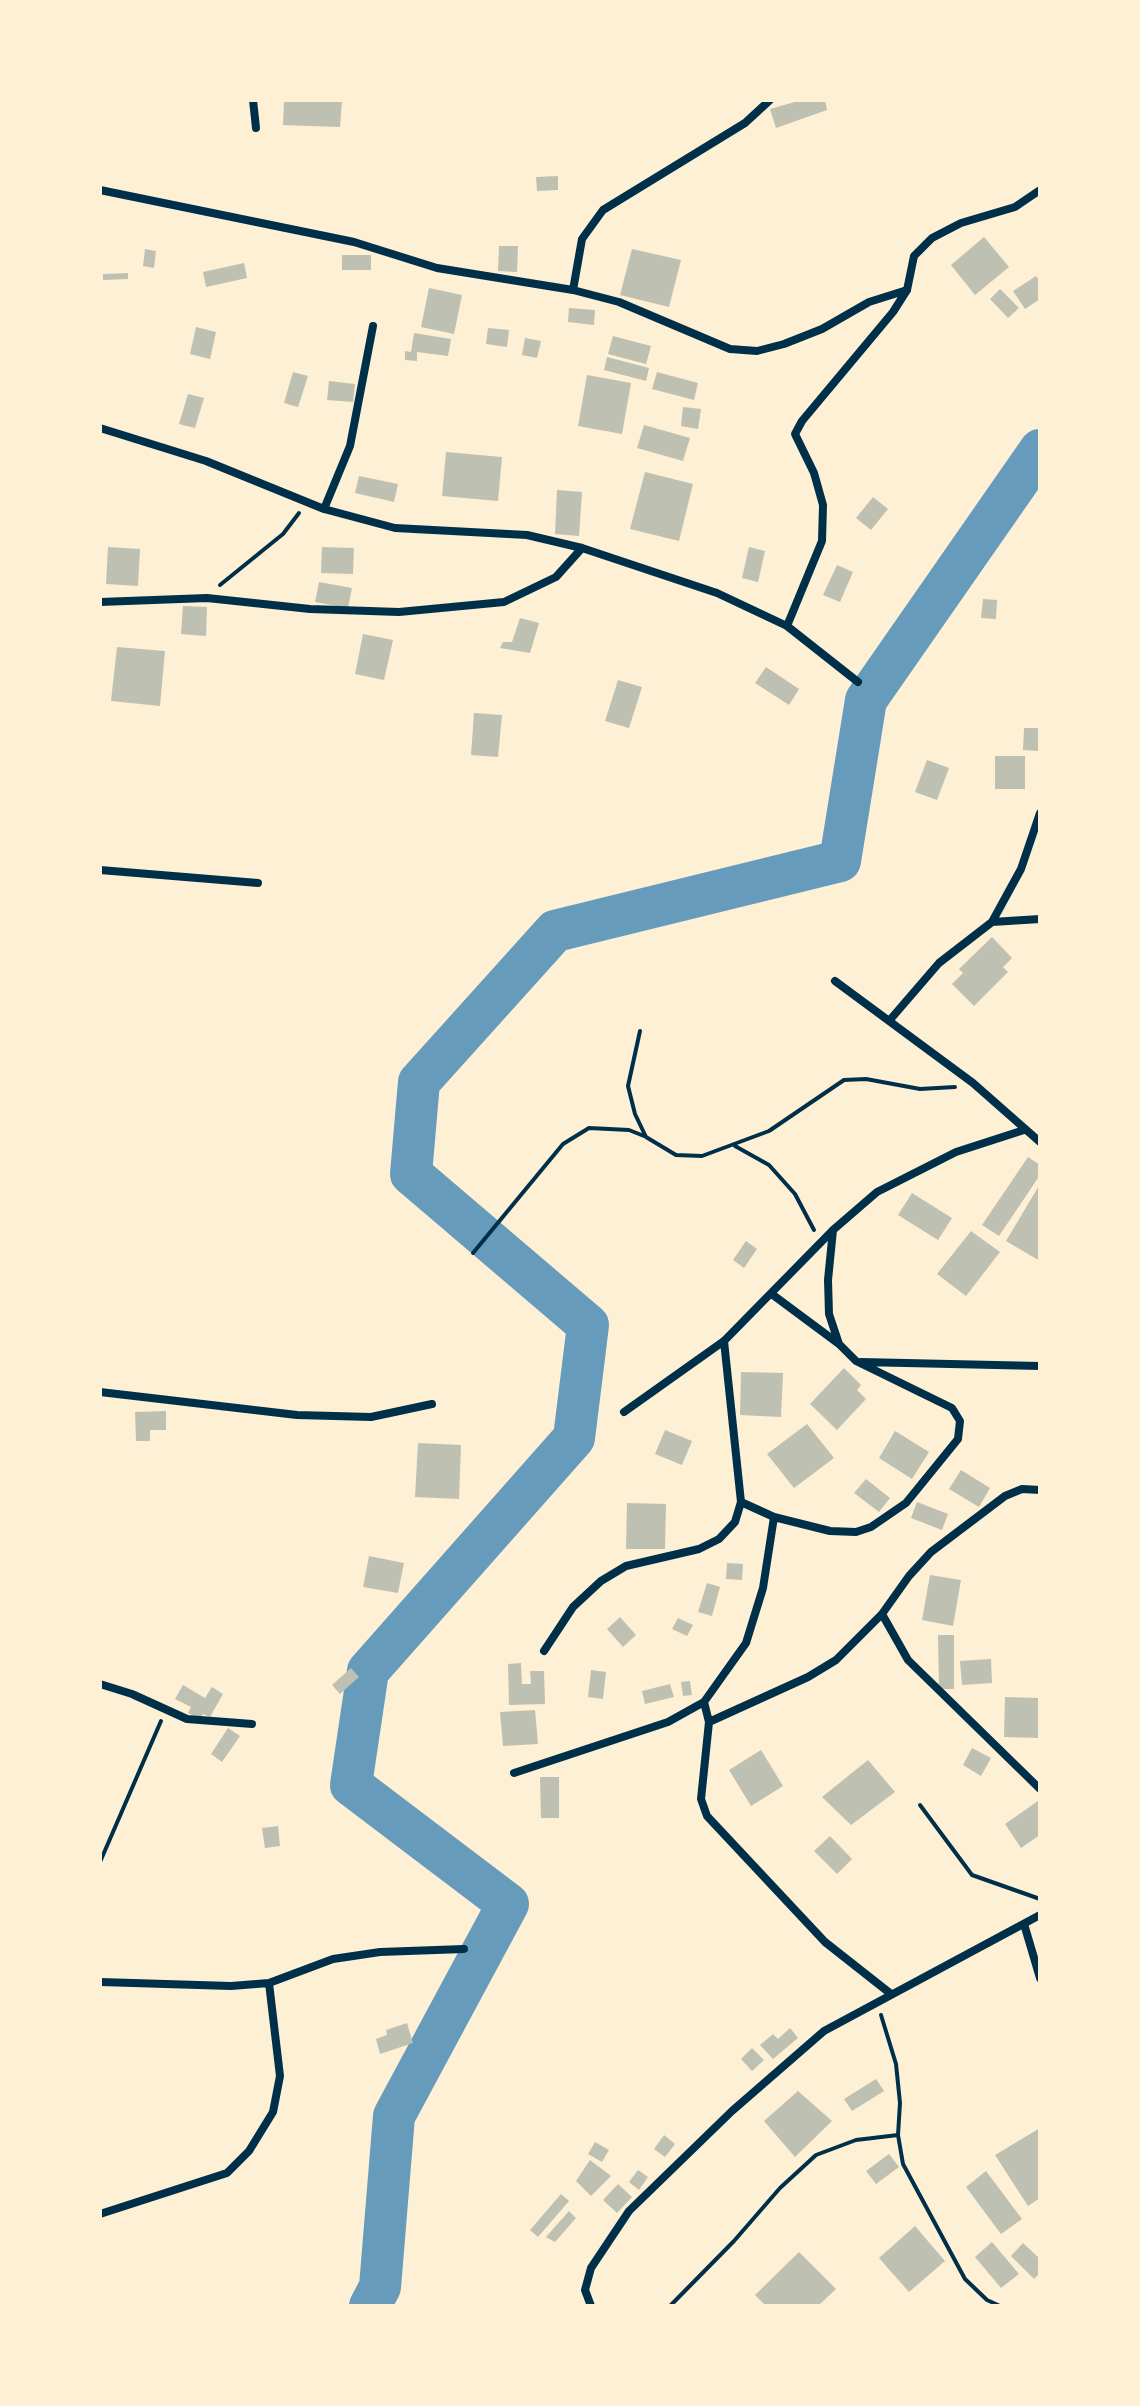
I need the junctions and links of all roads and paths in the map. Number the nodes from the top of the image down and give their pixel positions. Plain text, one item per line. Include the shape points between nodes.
1 (253, 100) edge
2 (770, 100) edge
3 (256, 128) dead end
4 (100, 190) edge
5 (1040, 190) edge
6 (573, 290) junction
7 (907, 290) junction
8 (373, 326) dead end
9 (100, 428) edge
10 (307, 502) junction
11 (324, 509) junction
12 (582, 548) junction
13 (207, 598) junction
14 (100, 602) edge
15 (787, 626) junction
16 (858, 682) dead end
17 (1040, 813) edge
18 (100, 870) edge
19 (258, 883) dead end
20 (1040, 919) edge
21 (992, 922) junction
22 (835, 981) dead end
23 (889, 1021) junction
24 (640, 1031) dead end
25 (973, 1083) junction
26 (1024, 1130) junction
27 (646, 1137) junction
28 (1040, 1142) edge
29 (734, 1145) junction
30 (833, 1230) junction
31 (821, 1243) junction
32 (473, 1253) dead end
33 (773, 1295) junction
34 (724, 1341) junction
35 (839, 1344) junction
36 (856, 1361) junction
37 (1040, 1366) edge
38 (100, 1392) edge
39 (432, 1404) dead end
40 (624, 1412) dead end
41 (1040, 1490) edge
42 (741, 1502) junction
43 (774, 1517) junction
44 (882, 1614) junction
45 (544, 1651) dead end
46 (100, 1684) edge
47 (704, 1702) junction
48 (166, 1709) junction
49 (709, 1722) junction
50 (252, 1724) dead end
51 (514, 1773) dead end
52 (1040, 1789) edge
53 (920, 1805) dead end
54 (100, 1862) edge
55 (1040, 1899) edge
56 (1040, 1915) edge
57 (1024, 1924) junction
58 (464, 1949) dead end
59 (1040, 1978) edge
60 (100, 1982) edge
61 (269, 1983) junction
62 (891, 1994) junction
63 (877, 2001) junction
64 (898, 2135) junction
65 (100, 2214) edge
66 (591, 2306) edge
67 (670, 2306) edge
68 (1000, 2306) edge

1 - 3 street
2 - 6 street via 745,123 603,210 582,239
4 - 6 street via 354,242 437,268
5 - 7 street via 1015,207 932,238 914,256
6 - 7 street via 619,302 730,349 757,351 822,329 869,302
7 - 15 street via 795,434 823,505 822,541
8 - 11 street via 350,446
9 - 10 street via 206,461
10 - 11 street
10 - 13 path via 283,534
11 - 12 street via 395,528 527,535
12 - 13 street via 556,577 504,602 399,612
12 - 15 street via 717,593
13 - 14 street
15 - 16 street
17 - 21 street via 1021,869
18 - 19 street
20 - 21 street
21 - 23 street via 939,963
22 - 23 street
23 - 25 street
24 - 27 path via 628,1086
25 - 26 street
25 - 29 path via 920,1089 844,1080 769,1131
26 - 28 street
26 - 30 street via 956,1152 877,1192
27 - 29 path via 676,1155 702,1156
27 - 32 path via 629,1130 589,1128 563,1144
29 - 31 path via 769,1165 795,1194
30 - 31 street
30 - 35 street via 829,1314
31 - 33 street
33 - 34 street
33 - 35 street
34 - 40 street
34 - 42 street
35 - 36 street
36 - 37 street
36 - 43 street via 952,1408 960,1421 958,1439 906,1503 871,1527 830,1531
38 - 39 street via 297,1415 371,1417
41 - 44 street via 1014,1493 973,1518 909,1576
42 - 43 street
42 - 45 street via 735,1522 719,1539 699,1549 626,1566 601,1581 573,1607
43 - 47 street via 763,1588 746,1643
44 - 49 street via 827,1666
44 - 52 street via 908,1660
46 - 48 street
47 - 49 street
47 - 51 street via 668,1722
48 - 50 street via 209,1723
48 - 54 path
49 - 62 street via 701,1799 707,1816 825,1942
53 - 55 path via 972,1875
56 - 57 street
57 - 59 street
57 - 62 street
58 - 61 street via 333,1959
60 - 61 street
61 - 65 street via 280,2076 273,2112 249,2151 227,2173
62 - 63 street
63 - 64 path via 896,2064
63 - 66 street via 824,2031 629,2211 591,2268 585,2290
64 - 67 path via 856,2140 816,2155
64 - 68 path via 903,2164 965,2279

